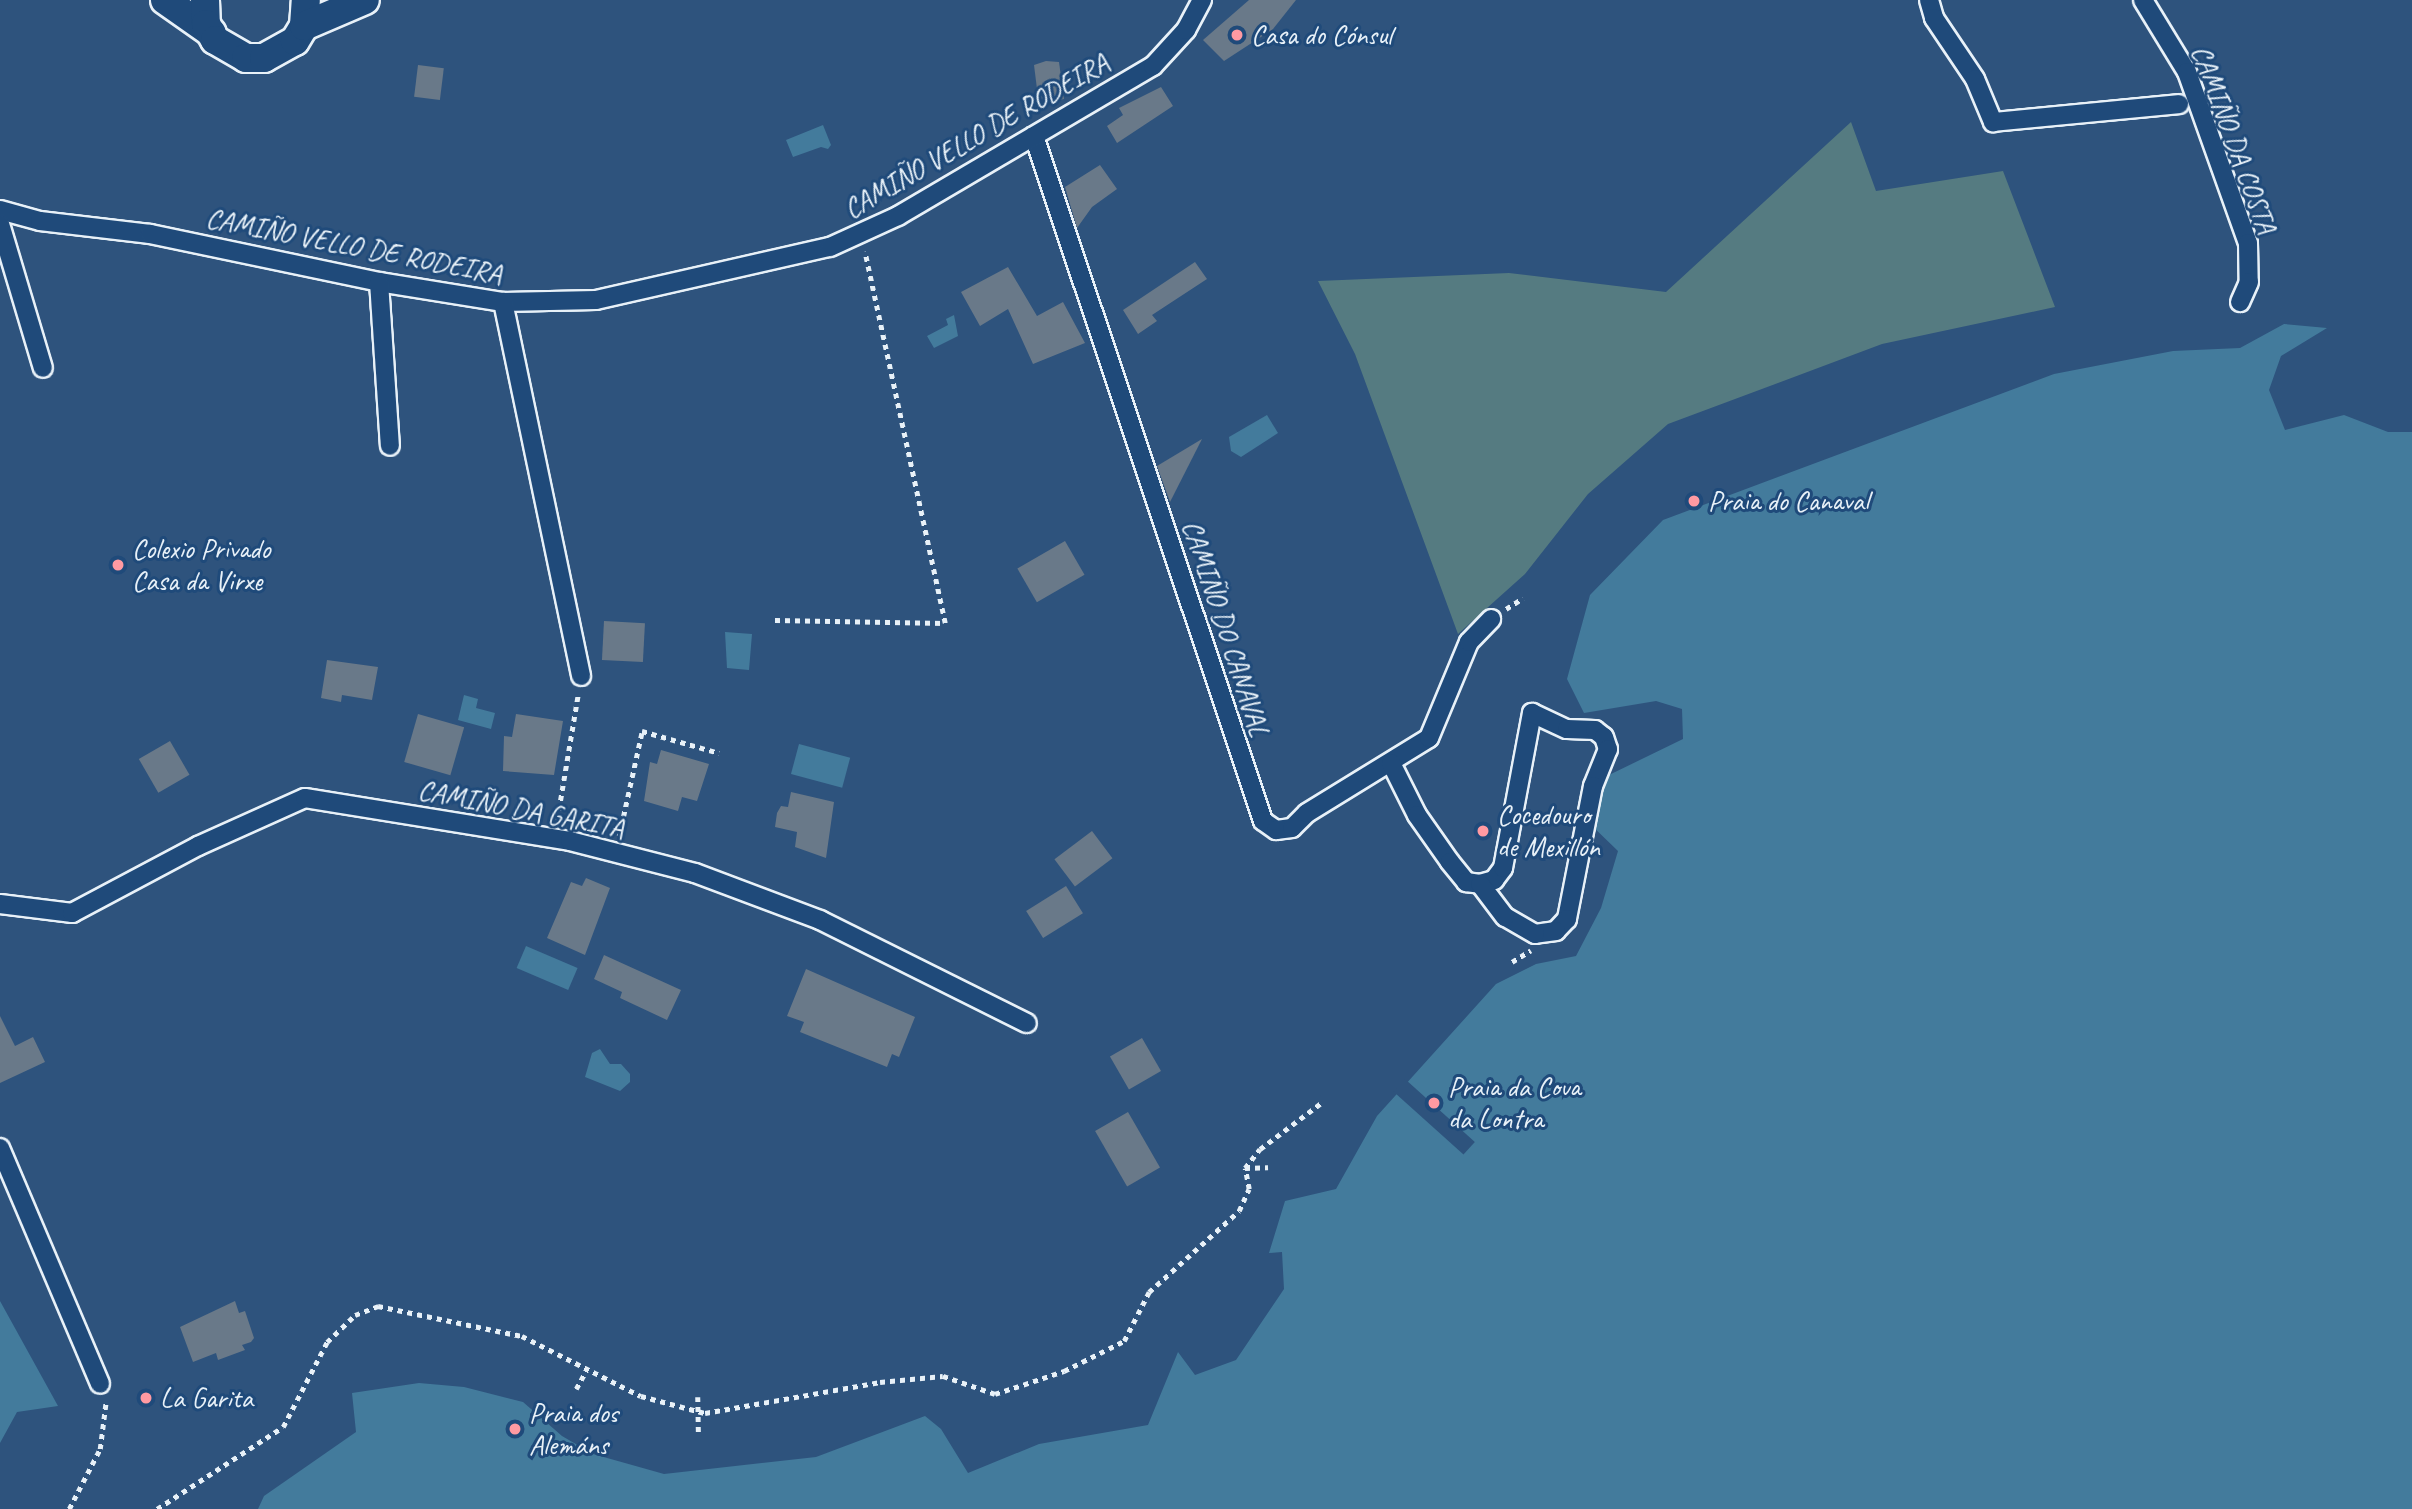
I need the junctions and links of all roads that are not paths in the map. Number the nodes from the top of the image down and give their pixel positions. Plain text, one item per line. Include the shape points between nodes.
1 (165, 0) edge
2 (205, 0) edge
3 (365, 0) edge
4 (1202, 0) edge
5 (1928, 0) edge
6 (2143, 0) edge
7 (305, 13) edge
8 (212, 33) junction
9 (2179, 104) dead end
10 (1034, 136) junction
11 (0, 210) edge
12 (0, 224) edge
13 (379, 282) junction
14 (503, 302) junction
15 (2240, 302) dead end
16 (43, 368) dead end
17 (390, 446) dead end
18 (1491, 619) dead end
19 (581, 676) road end
20 (1391, 764) junction
21 (1480, 884) junction
22 (0, 904) edge
23 (1027, 1023) dead end
24 (0, 1148) edge
25 (100, 1384) road end

1 - 8 main road
2 - 8 main road
3 - 7 main road
4 - 10 street, CAMIÑO VELLO DE RODEIRA via 1186,30 1153,66
5 - 9 street via 1934,18 1975,79 1993,122
6 - 15 street, CAMIÑO DA COSTA via 2188,72 2248,243 2249,282
7 - 8 main road via 281,53 264,58 229,51
10 - 14 street, CAMIÑO VELLO DE RODEIRA via 861,234 785,259 596,300
10 - 20 street, CAMIÑO DO CANAVAL via 1262,821 1276,830 1292,828 1307,813
11 - 13 street, CAMIÑO VELLO DE RODEIRA via 40,221 150,234
12 - 16 street
13 - 14 street, CAMIÑO VELLO DE RODEIRA
13 - 17 street
14 - 19 street
18 - 20 street, CAMIÑO DO CANAVAL via 1469,642 1429,738
20 - 21 street via 1417,815 1450,863 1466,882
21 - 21 street via 1494,880 1503,868 1532,713 1567,729 1595,730 1604,737 1608,750 1593,786 1567,919 1556,931 1535,934 1505,917
22 - 23 street, CAMIÑO DA GARITA via 72,913 198,846 304,798 554,838 695,873 820,920
24 - 25 street

